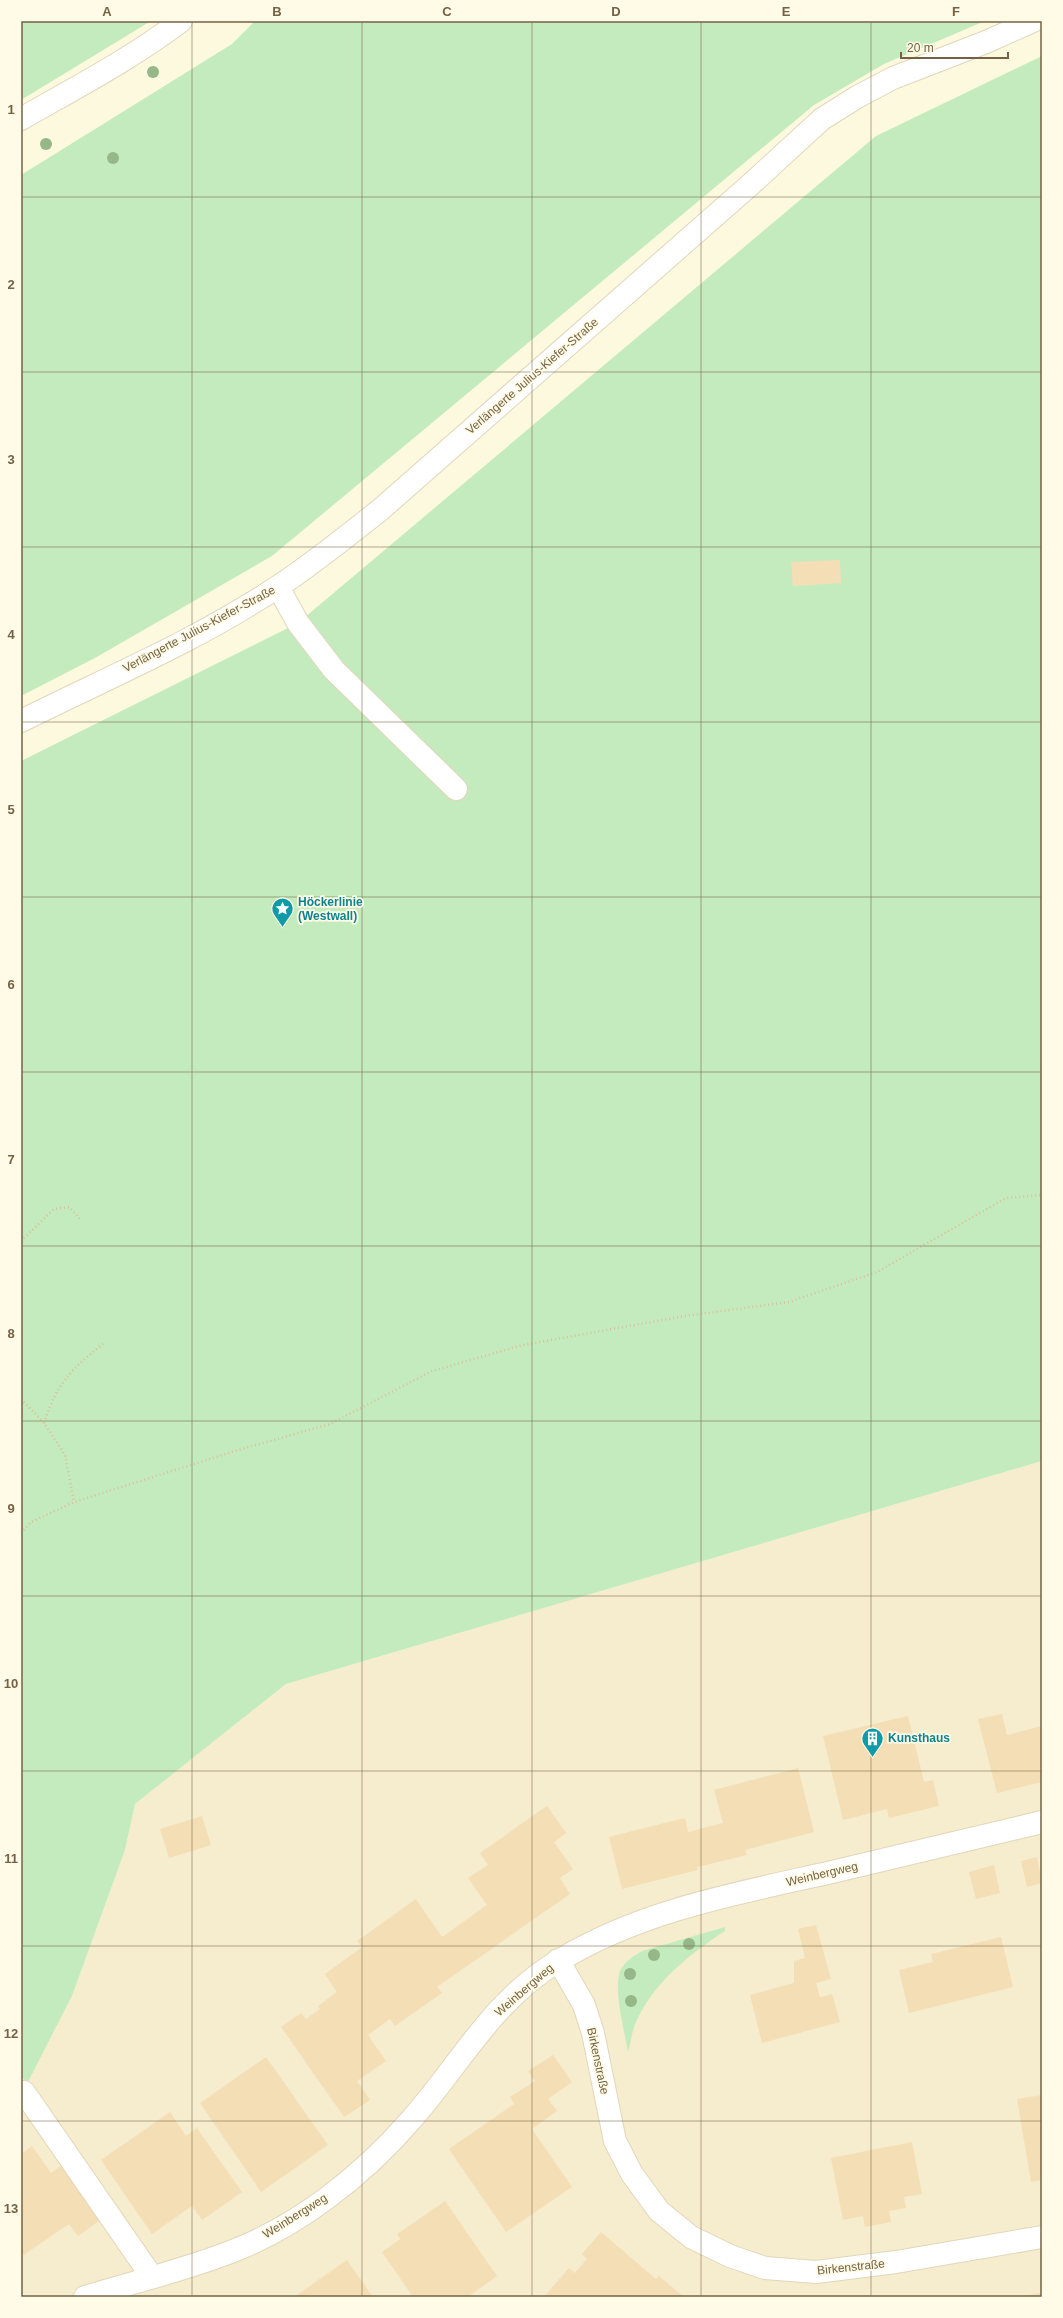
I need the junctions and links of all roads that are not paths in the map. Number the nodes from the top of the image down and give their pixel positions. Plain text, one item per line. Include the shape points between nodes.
1 (181, 21) edge
2 (1033, 21) edge
3 (21, 119) edge
4 (278, 587) junction
5 (21, 721) edge
6 (456, 789) dead end
7 (1042, 1822) edge
8 (558, 1960) junction
9 (24, 2092) dead end
10 (1042, 2237) edge
11 (152, 2277) junction
12 (85, 2297) edge

1 - 3 street via 104,71
2 - 4 street, Verlängerte Julius-Kiefer-Straße via 894,78 822,119 380,510
4 - 5 street, Verlängerte Julius-Kiefer-Straße via 172,647
4 - 6 street via 298,623 334,670
7 - 8 street, Weinbergweg via 673,1910 639,1921
8 - 10 street, Birkenstraße via 584,2005 593,2033 615,2141 632,2174 659,2211 691,2237 730,2256 765,2268 816,2272 896,2262
8 - 11 street, Weinbergweg via 514,1995 482,2028 410,2121 337,2189 285,2225 234,2251
9 - 11 street
11 - 12 street, Weinbergweg

